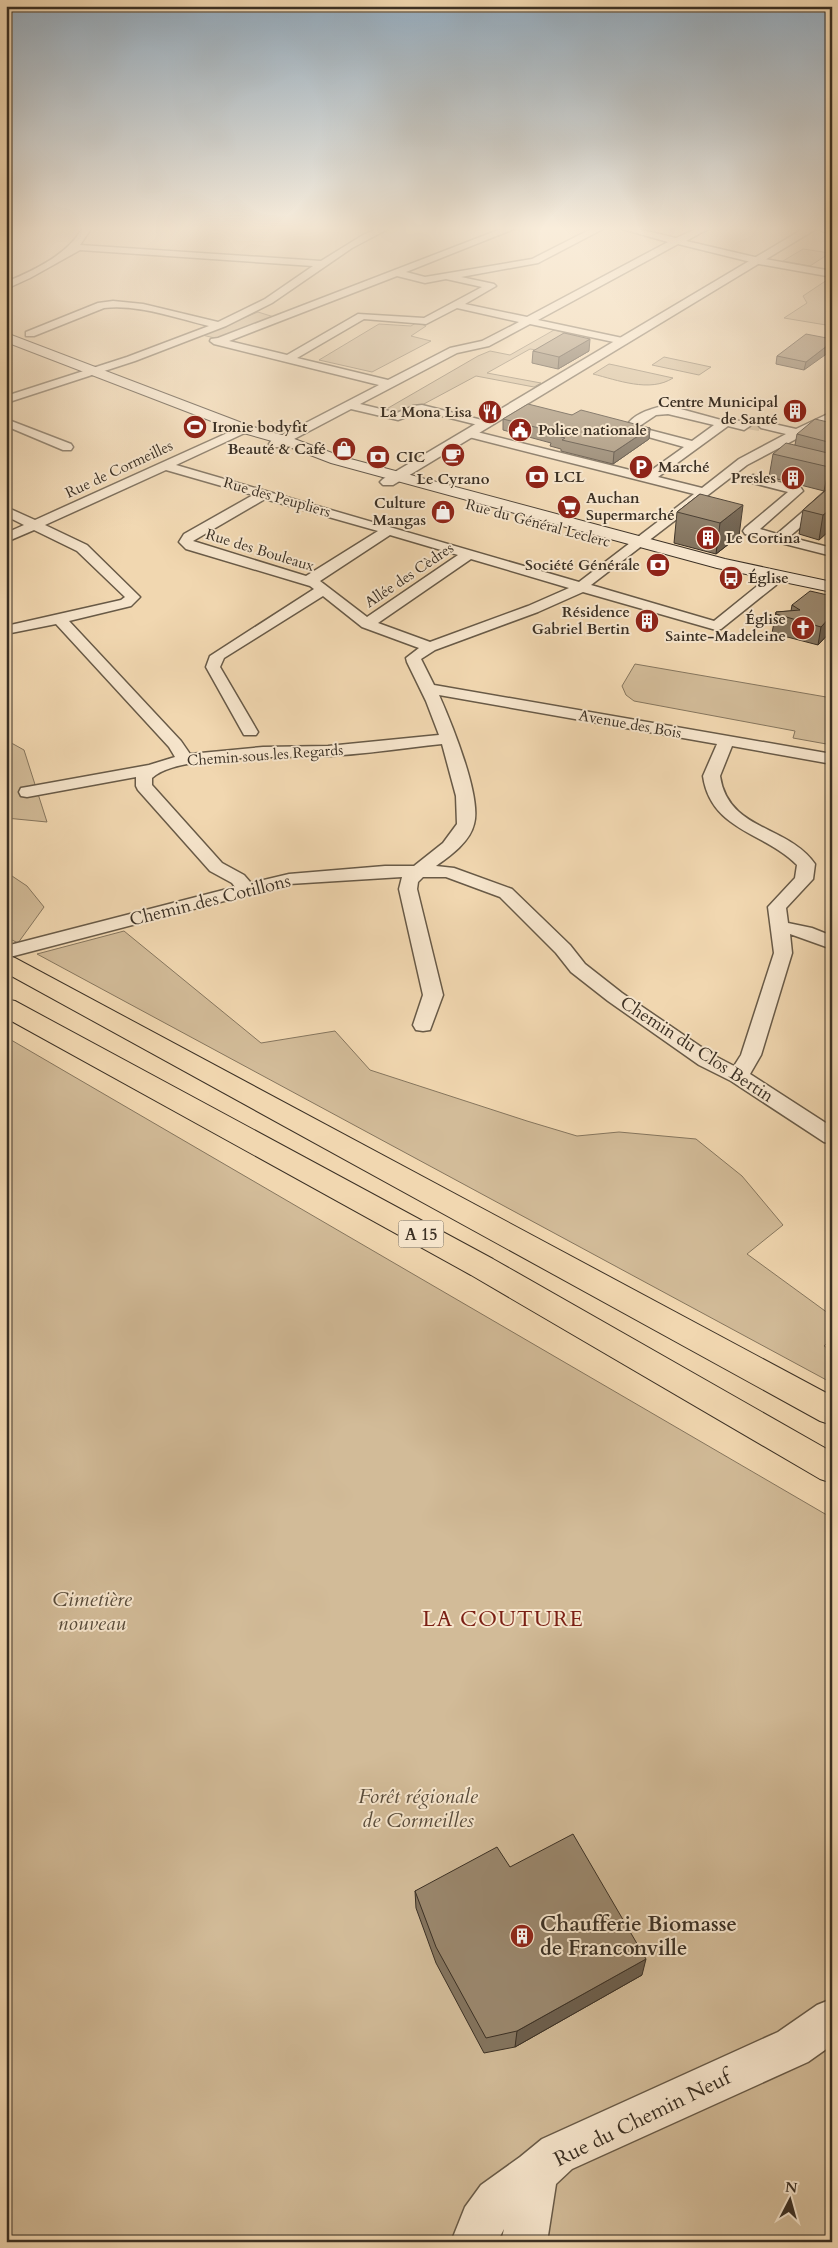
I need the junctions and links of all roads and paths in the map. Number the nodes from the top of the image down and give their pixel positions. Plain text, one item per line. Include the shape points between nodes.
1 (198, 334) edge
2 (238, 334) edge
3 (331, 334) edge
4 (504, 334) edge
5 (590, 334) edge
6 (635, 334) edge
7 (193, 336) junction
8 (6, 337) edge
9 (623, 341) junction
10 (218, 342) junction
11 (288, 359) junction
12 (94, 370) junction
13 (390, 384) junction
14 (6, 400) edge
15 (350, 405) junction
16 (832, 415) edge
17 (6, 422) edge
18 (725, 423) junction
19 (486, 424) junction
20 (746, 424) tunnel mouth
21 (763, 428) tunnel mouth
22 (247, 430) junction
23 (469, 434) junction
24 (792, 435) junction
25 (279, 442) junction
26 (694, 445) junction
27 (67, 447) dead end
28 (757, 454) junction
29 (774, 459) dead end
30 (164, 465) junction
31 (649, 478) junction
32 (393, 479) junction
33 (753, 479) dead end
34 (797, 491) junction
35 (703, 492) junction
36 (264, 494) junction
37 (830, 495) edge
38 (69, 510) junction
39 (6, 511) edge
40 (36, 525) junction
41 (389, 530) junction
42 (6, 538) edge
43 (780, 538) junction
44 (69, 540) junction
45 (634, 545) junction
46 (832, 552) edge
47 (470, 553) junction
48 (307, 580) junction
49 (771, 582) junction
50 (582, 586) junction
51 (832, 587) edge
52 (323, 590) junction
53 (832, 593) edge
54 (58, 619) junction
55 (367, 624) junction
56 (6, 630) edge
57 (430, 647) junction
58 (428, 689) junction
59 (250, 732) dead end
60 (447, 739) junction
61 (727, 741) junction
62 (185, 759) junction
63 (832, 759) edge
64 (152, 768) junction
65 (27, 792) dead end
66 (417, 872) junction
67 (247, 890) junction
68 (779, 926) junction
69 (832, 943) edge
70 (9, 961) edge
71 (6, 1007) edge
72 (423, 1026) dead end
73 (738, 1076) junction
74 (832, 1137) edge
75 (832, 1412) edge
76 (832, 1469) edge
77 (832, 2020) edge
78 (536, 2173) junction
79 (474, 2242) edge
80 (524, 2242) edge

1 - 7 street
2 - 10 street
3 - 11 street
4 - 13 street via 485,344 454,350
5 - 9 street
6 - 9 street
7 - 10 street
7 - 12 street
8 - 12 main road, Rue du Général Leclerc
9 - 19 street
10 - 11 street
11 - 13 street
12 - 14 street
12 - 22 main road, Rue du Général Leclerc
13 - 15 street
15 - 19 street via 398,417 422,408
15 - 25 street
16 - 24 street
17 - 27 street
18 - 20 street
18 - 26 street
18 - 26 street via 659,411 652,412 632,426 631,430
19 - 23 street
21 - 24 street
22 - 25 main road, Rue du Général Leclerc
22 - 30 street, Rue de Cormeilles
23 - 31 street
23 - 32 street
24 - 28 street
25 - 32 main road, Rue du Général Leclerc via 327,464
26 - 31 street
28 - 29 street
28 - 35 street
30 - 36 street, Rue des Peupliers
30 - 38 street, Rue de Cormeilles
31 - 35 street
32 - 45 main road, Rue du Général Leclerc
33 - 34 street
34 - 37 street
34 - 43 street via 750,531
35 - 45 street
36 - 41 street, Rue des Peupliers
36 - 48 street, Rue des Bouleaux via 189,537 186,542
37 - 43 street
38 - 40 street, Rue de Cormeilles
38 - 44 street
39 - 40 street
40 - 42 street, Rue de Cormeilles
40 - 44 street
41 - 47 street, Rue des Peupliers
41 - 48 street
43 - 46 street
44 - 54 street via 82,548 133,597 126,603
45 - 49 main road, Rue du Général Leclerc via 692,565
45 - 50 street
45 - 51 main road, Rue du Général Leclerc
47 - 50 street, Rue des Peupliers
47 - 55 street, Allée des Cèdres
48 - 52 street, Rue des Bouleaux
49 - 50 street, Rue des Peupliers via 716,626
49 - 53 main road, Rue du Général Leclerc
50 - 57 street via 533,610
52 - 55 street, Rue des Bouleaux
52 - 59 street via 217,656 213,667
54 - 56 street
54 - 62 street via 176,744
55 - 57 street, Rue des Bouleaux
57 - 58 street via 413,658 414,666
58 - 60 street
58 - 61 street, Avenue des Bois
60 - 62 street, Chemin sous les Regards via 328,751 263,752
60 - 66 street via 466,798 466,824 458,837
61 - 63 street, Avenue des Bois
61 - 68 street via 712,773 716,795 734,818 798,853 806,864 804,879 777,908
62 - 64 street, Chemin sous les Regards
64 - 65 street, Chemin sous les Regards
64 - 67 street via 144,778 144,786 216,867 238,879
66 - 67 street, Chemin des Cotillons via 385,871 289,879
66 - 72 street via 409,880 408,889 434,995
66 - 73 street, Chemin du Clos Bertin via 448,872 506,894 578,968 706,1060
67 - 70 street, Chemin des Cotillons
68 - 69 street
68 - 73 street via 783,953 751,1056
70 - 75 highway, A 15
71 - 76 highway, A 15 via 482,1267
73 - 74 street, Chemin du Clos Bertin
77 - 78 street, Rue du Chemin Neuf via 793,2046 557,2154
78 - 79 street, Rue du Chemin Neuf via 497,2201 481,2223
78 - 80 street

